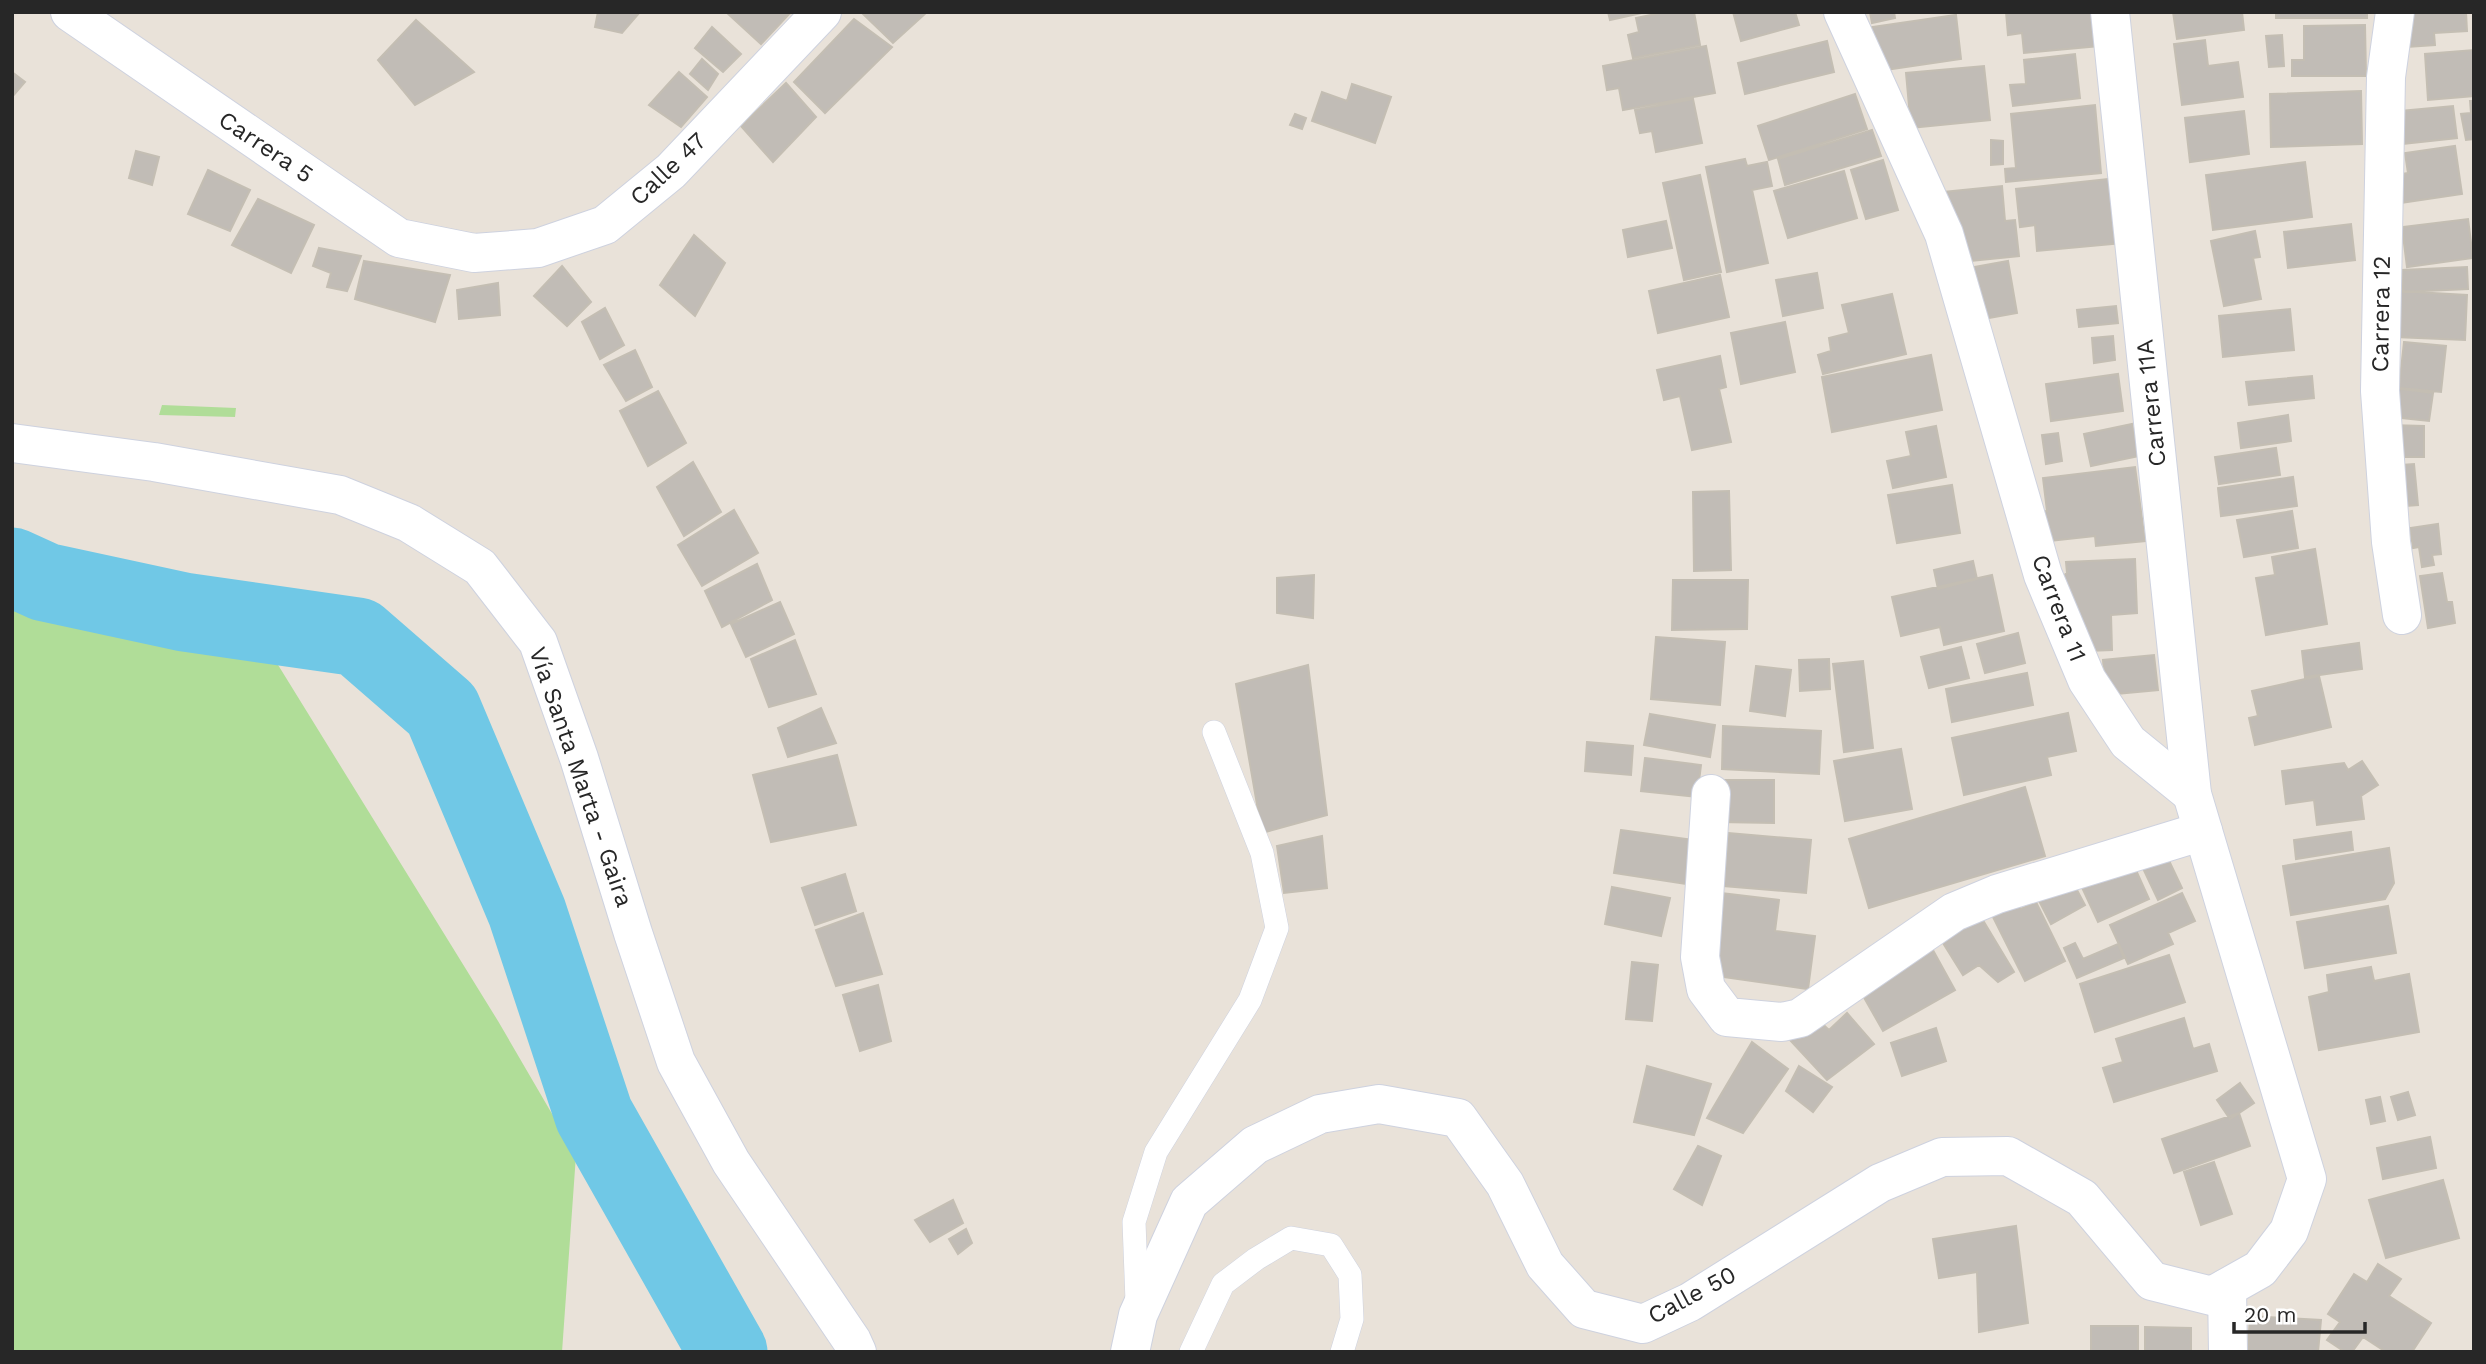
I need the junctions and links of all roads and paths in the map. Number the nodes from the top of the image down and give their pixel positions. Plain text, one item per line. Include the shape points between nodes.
1 (70, 12) edge
2 (822, 12) edge
3 (1843, 12) edge
4 (2109, 12) edge
5 (2395, 12) edge
6 (474, 253) joint
7 (12, 443) edge
8 (2402, 615) dead end
9 (1214, 732) dead end
10 (1711, 794) dead end
11 (2192, 794) junction
12 (2203, 831) junction
13 (2227, 1288) junction
14 (1138, 1315) junction
15 (857, 1352) edge
16 (1130, 1352) edge
17 (1191, 1352) edge
18 (1342, 1352) edge
19 (2228, 1352) edge

1 - 6 street, Carrera 5 via 399,237
2 - 6 street, Calle 47 via 671,171 605,225 538,248
3 - 11 street, Carrera 11 via 1944,234 2043,575 2087,680 2128,742
4 - 11 street, Carrera 11A
5 - 8 street, Carrera 12 via 2386,77 2380,391 2390,542
7 - 15 street, Vía Santa Marta - Gaira via 340,495 409,523 480,567 538,642 676,1062 731,1162
9 - 14 lane via 1262,853 1277,928 1250,1000 1156,1152 1134,1222
10 - 12 street via 1700,957 1706,989 1727,1017 1782,1022 1800,1018 1954,912 1997,894
11 - 12 street
12 - 13 street, Calle 50 via 2307,1179 2288,1231 2260,1269
13 - 14 street, Calle 50 via 2212,1296 2152,1282 2082,1198 2008,1156 1942,1157 1880,1183 1690,1302 1643,1324 1584,1309 1545,1265 1505,1184 1458,1118 1379,1104 1320,1114 1255,1145 1189,1202
13 - 19 street
14 - 16 street, Calle 50
17 - 18 lane via 1223,1284 1291,1238 1331,1245 1350,1275 1352,1319

